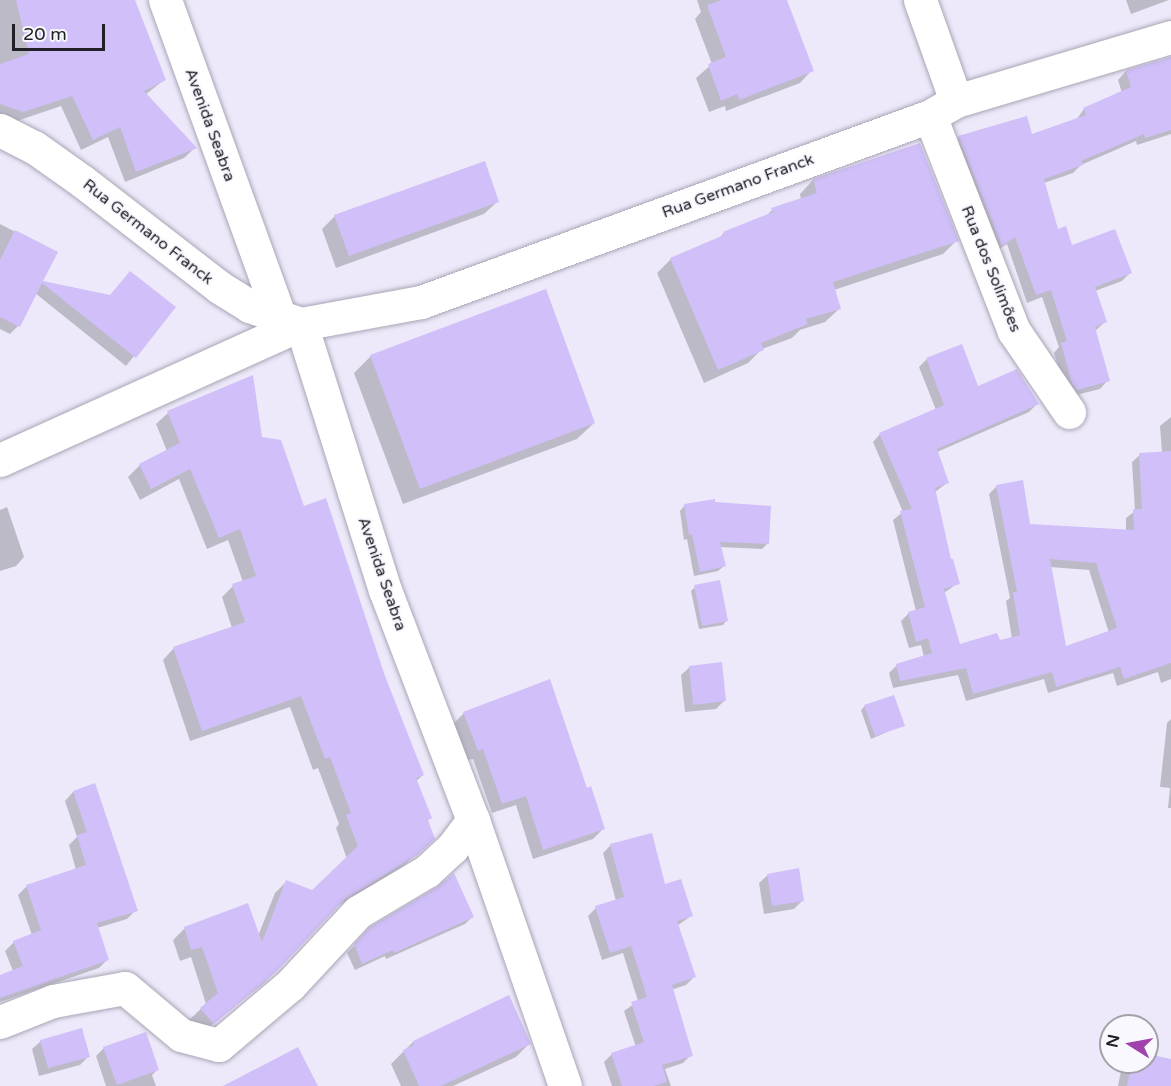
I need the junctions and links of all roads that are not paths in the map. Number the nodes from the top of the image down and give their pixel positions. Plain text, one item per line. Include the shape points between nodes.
1 (165, 0) edge
2 (920, 0) edge
3 (1171, 37) edge
4 (943, 109) junction
5 (0, 130) edge
6 (291, 321) junction
7 (1069, 412) dead end
8 (0, 460) edge
9 (473, 820) junction
10 (0, 1022) edge
11 (565, 1086) edge

1 - 6 street, Avenida Seabra
2 - 4 street, Rua dos Solimões
3 - 4 street, Rua Germano Franck
4 - 6 street, Rua Germano Franck via 421,302
4 - 7 street, Rua dos Solimões via 1014,330
5 - 6 street, Rua Germano Franck via 33,147 82,182 219,287 249,306
6 - 8 street, Rua Germano Franck
6 - 9 street, Avenida Seabra via 385,590
9 - 10 street via 452,848 427,871 358,912 290,985 219,1045 180,1035 125,988 53,1001
9 - 11 street, Avenida Seabra

